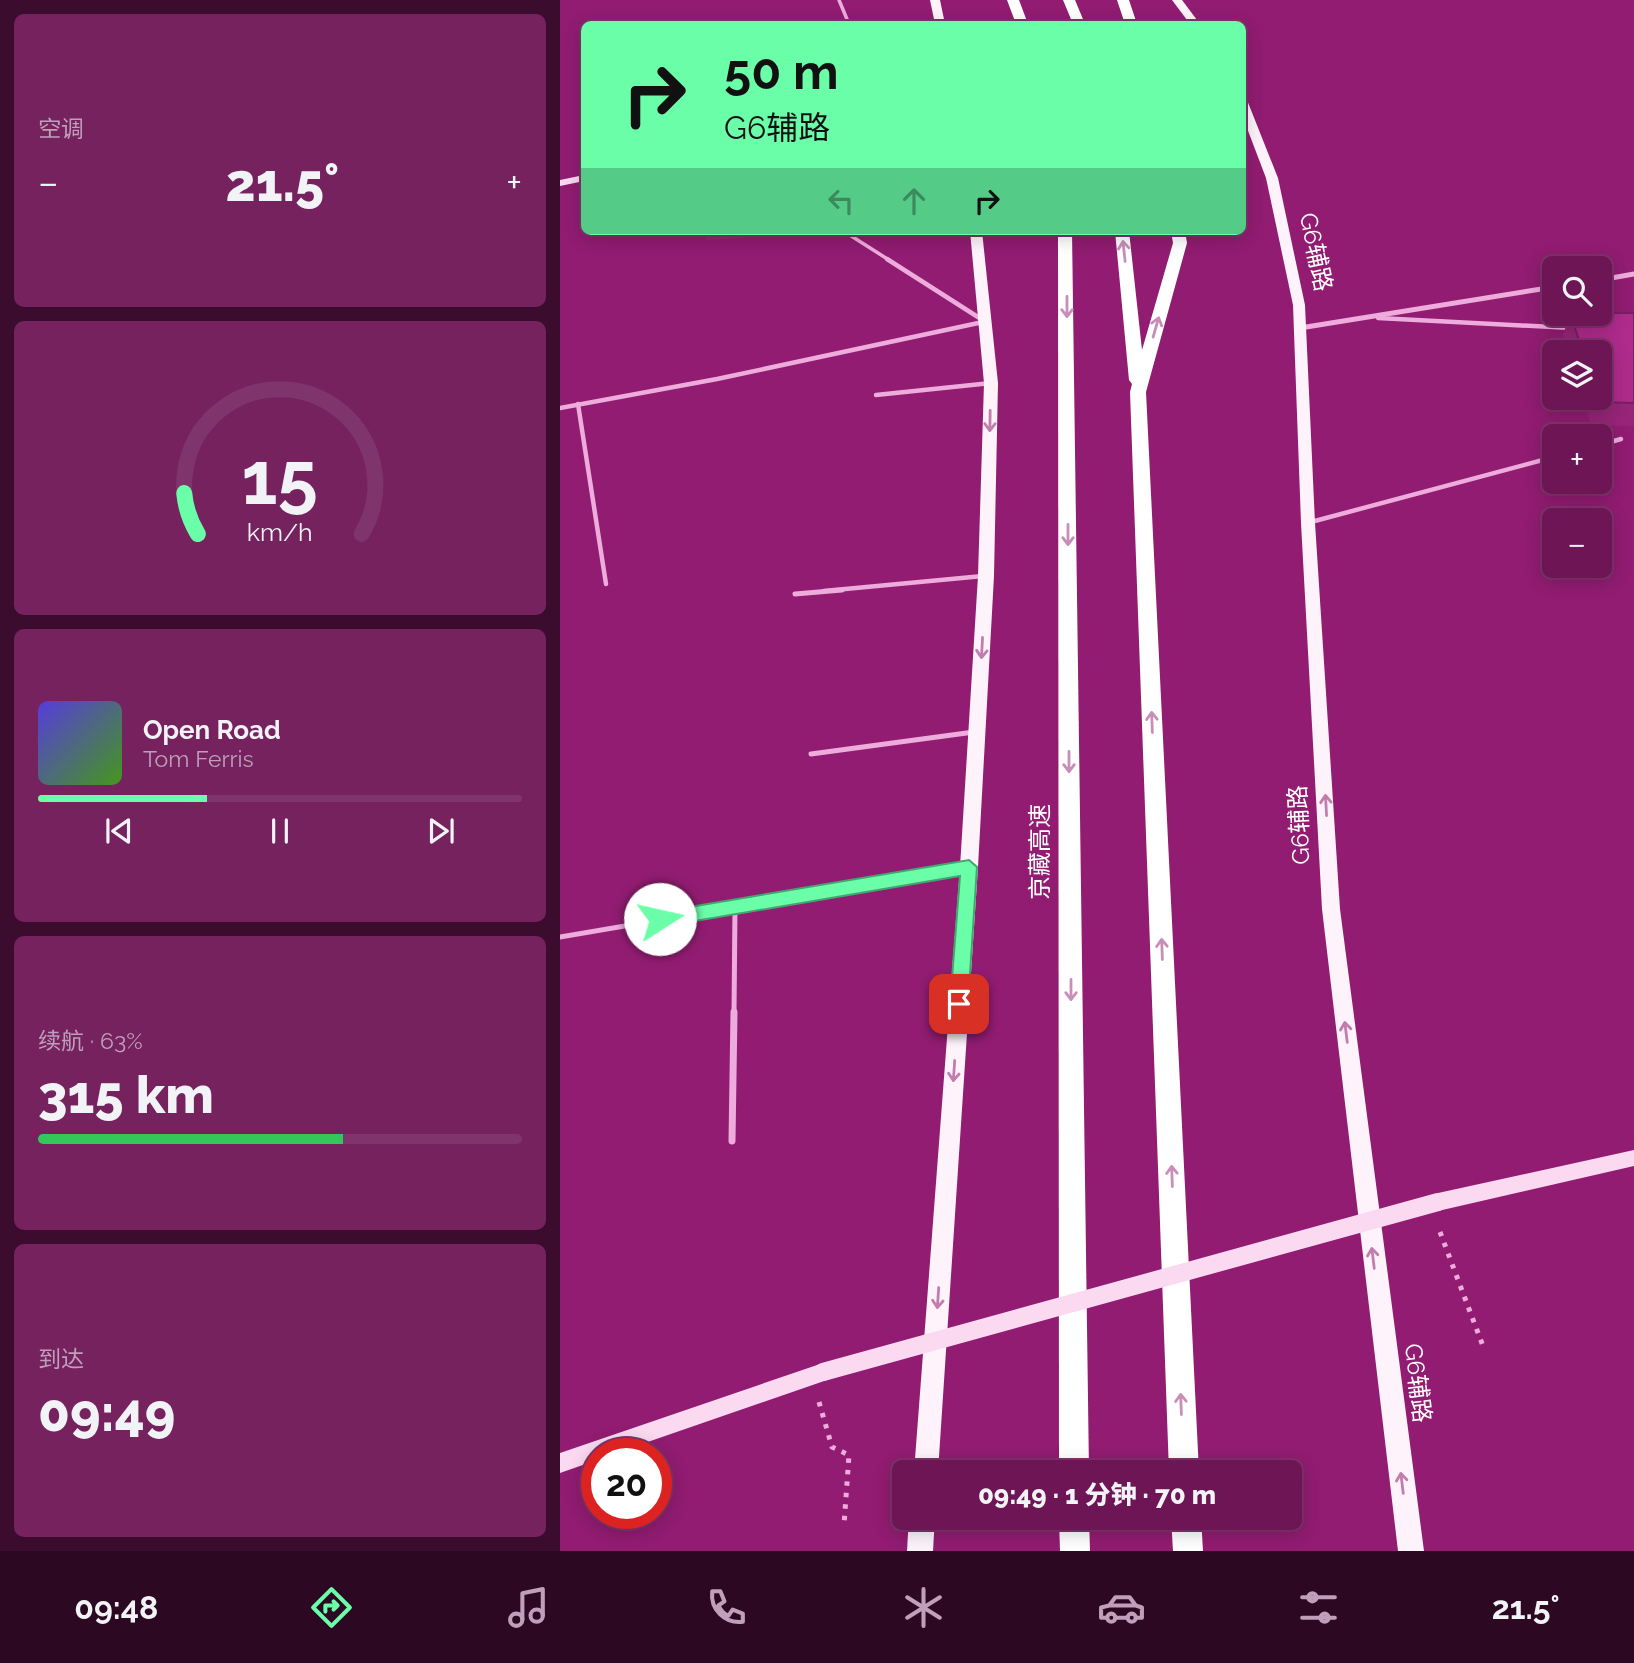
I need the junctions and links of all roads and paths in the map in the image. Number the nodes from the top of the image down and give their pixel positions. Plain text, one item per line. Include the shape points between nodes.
1 (839, 0) edge
2 (935, 0) edge
3 (1013, 0) edge
4 (1069, 0) edge
5 (1123, 0) edge
6 (1177, 0) edge
7 (848, 21) edge
8 (939, 21) edge
9 (1021, 21) edge
10 (1078, 21) edge
11 (1130, 21) edge
12 (1193, 21) edge
13 (1246, 110) edge
14 (581, 179) edge
15 (560, 183) edge
16 (850, 235) edge
17 (976, 235) edge
18 (1065, 235) edge
19 (1122, 235) edge
20 (1179, 235) edge
21 (1634, 274) edge
22 (1612, 278) edge
23 (1542, 289) edge
24 (1378, 318) junction
25 (986, 322) junction
26 (1300, 328) junction
27 (1582, 329) edge
28 (991, 383) junction
29 (1138, 392) junction
30 (876, 395) dead end
31 (578, 404) junction
32 (560, 408) edge
33 (1621, 439) dead end
34 (1612, 442) edge
35 (1542, 460) edge
36 (1308, 523) junction
37 (986, 576) junction
38 (606, 584) dead end
39 (795, 594) dead end
40 (977, 732) junction
41 (811, 754) dead end
42 (969, 867) junction
43 (735, 906) junction
44 (560, 937) edge
45 (732, 1141) dead end
46 (1634, 1158) edge
47 (1437, 1225) dead end
48 (1483, 1346) dead end
49 (818, 1398) dead end
50 (927, 1460) edge
51 (1074, 1460) edge
52 (1183, 1460) edge
53 (560, 1463) edge
54 (844, 1525) dead end
55 (921, 1530) edge
56 (1074, 1530) edge
57 (1187, 1530) edge
58 (920, 1551) edge
59 (1074, 1551) edge
60 (1188, 1551) edge
61 (1411, 1551) edge

1 - 7 lane
2 - 8 main road
3 - 9 highway
4 - 10 highway
5 - 11 highway
6 - 12 main road
13 - 26 main road, G6辅路 via 1272,178
14 - 15 main road
16 - 25 lane
17 - 25 main road
18 -> 51 highway, 京藏高速
29 -> 19 highway
29 -> 20 highway
21 - 22 street
23 - 24 street
24 - 26 street
24 - 27 lane
25 - 28 main road
25 - 31 lane
26 - 36 main road, G6辅路
28 - 30 lane
28 -> 37 main road
52 -> 29 highway
31 - 32 lane
31 - 38 lane
33 - 34 lane
35 - 36 lane
61 -> 36 main road, G6辅路 via 1331,909
37 - 39 lane
37 -> 40 main road
40 - 41 lane
40 - 42 main road
42 - 43 lane
42 -> 50 main road
43 - 44 lane
43 - 45 lane
46 - 53 main road, bridge via 1438,1202 823,1372
47 - 48 path
49 - 54 path via 832,1447 849,1455
55 - 58 main road
56 - 59 highway
57 - 60 highway

